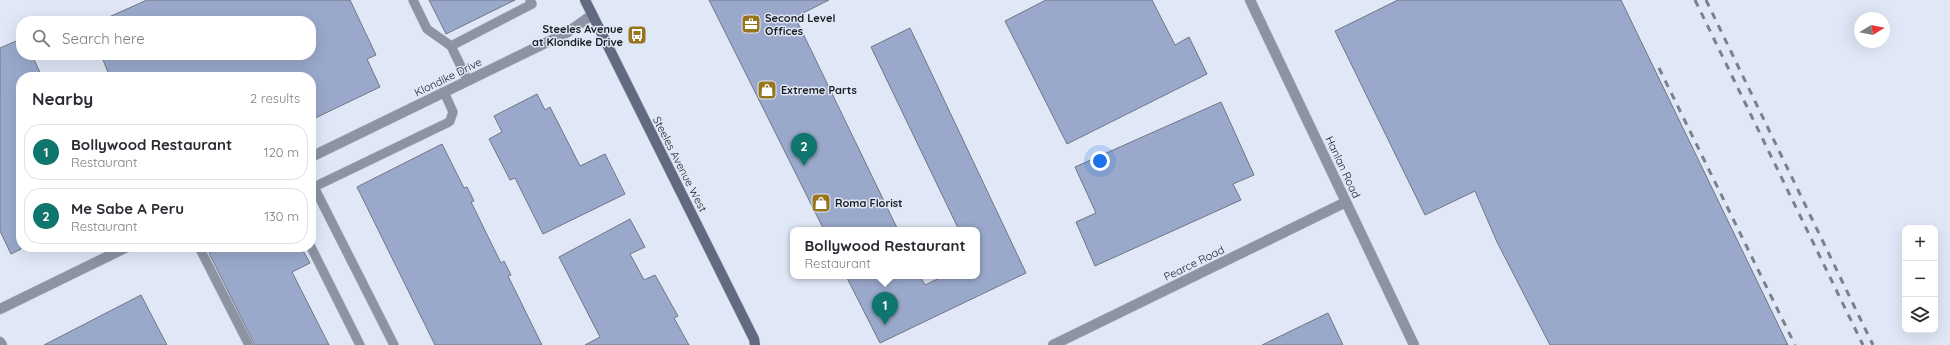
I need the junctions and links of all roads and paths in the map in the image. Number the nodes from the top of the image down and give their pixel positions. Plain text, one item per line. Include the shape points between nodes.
1 (413, 0) edge
2 (530, 0) edge
3 (585, 0) edge
4 (1250, 0) edge
5 (592, 14) junction
6 (451, 46) junction
7 (468, 81) junction
8 (444, 92) junction
9 (316, 155) edge
10 (316, 182) edge
11 (316, 192) edge
12 (1346, 202) junction
13 (118, 252) edge
14 (202, 252) edge
15 (314, 252) edge
16 (0, 309) edge
17 (0, 342) edge
18 (755, 342) edge
19 (2, 345) edge
20 (249, 345) edge
21 (360, 345) edge
22 (394, 345) edge
23 (763, 345) edge
24 (1053, 345) edge
25 (1414, 345) edge

1 - 6 lane via 427,29
2 - 6 lane via 532,4
3 - 5 main road, Steeles Avenue West
4 - 12 street, Hanlan Road
5 - 7 street, Klondike Drive via 568,32
5 - 18 main road, Steeles Avenue West
6 - 7 lane
7 - 8 street, Klondike Drive
8 - 9 street, Klondike Drive
8 - 10 lane via 453,112 450,121
11 - 22 lane
12 - 24 street, Pearce Road
12 - 25 street, Hanlan Road
13 - 16 street
14 - 20 lane
15 - 21 lane
17 - 19 street
18 - 23 main road, Steeles Avenue West

